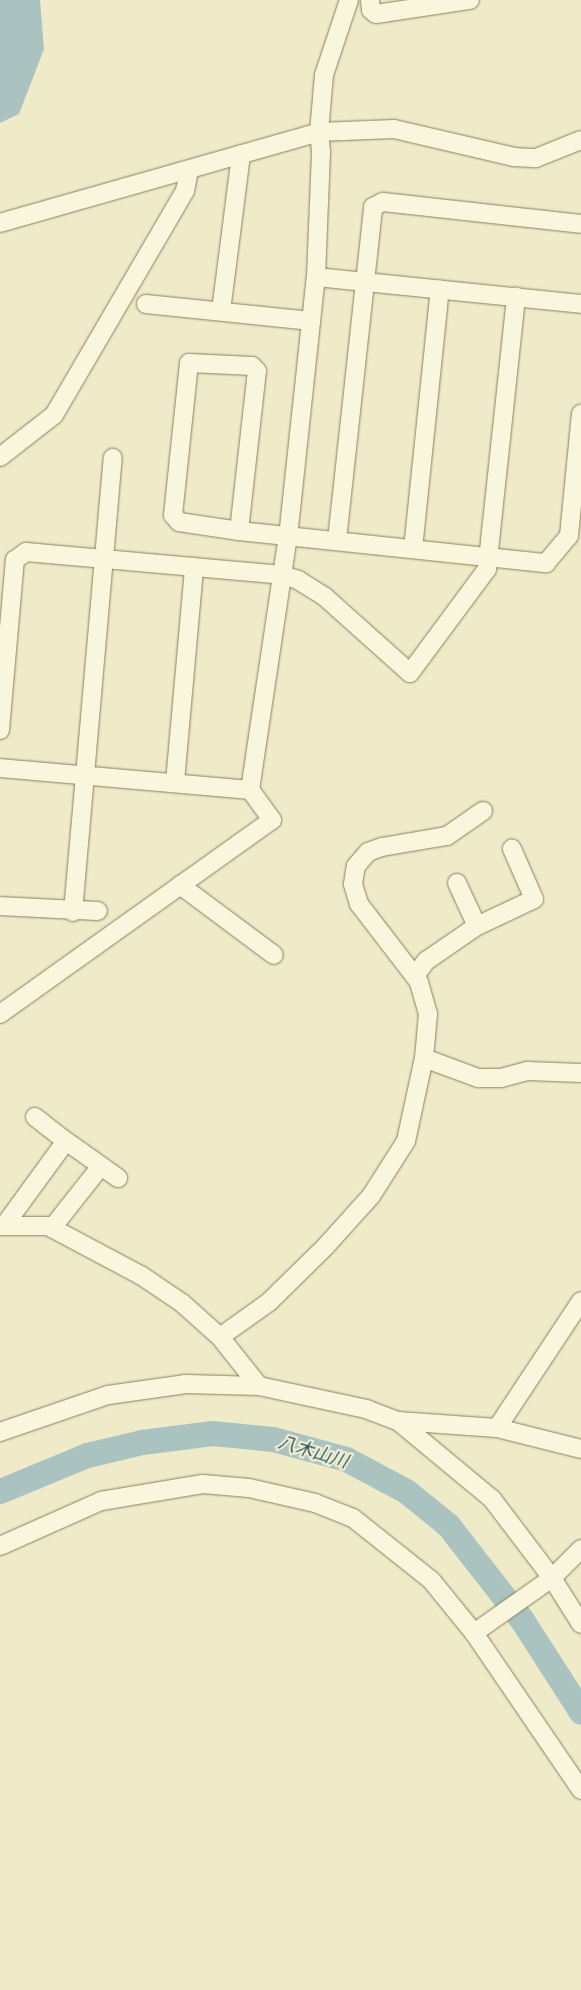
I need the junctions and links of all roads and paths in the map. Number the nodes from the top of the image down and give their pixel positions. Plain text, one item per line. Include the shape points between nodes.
1 (349, 0) edge
2 (370, 0) edge
3 (470, 0) edge
4 (319, 132) junction
5 (581, 140) edge
6 (241, 154) junction
7 (189, 170) junction
8 (0, 223) edge
9 (581, 224) edge
10 (316, 277) junction
11 (364, 281) junction
12 (440, 289) junction
13 (516, 297) junction
14 (146, 304) dead end
15 (581, 304) edge
16 (221, 311) junction
17 (311, 321) junction
18 (581, 414) edge
19 (0, 458) edge
20 (113, 458) dead end
21 (239, 531) junction
22 (288, 536) junction
23 (337, 540) junction
24 (413, 549) junction
25 (489, 558) junction
26 (105, 560) junction
27 (194, 567) junction
28 (282, 575) junction
29 (0, 730) edge
30 (0, 768) edge
31 (86, 777) junction
32 (175, 782) junction
33 (250, 790) junction
34 (483, 811) dead end
35 (512, 849) dead end
36 (457, 883) dead end
37 (180, 884) junction
38 (0, 906) edge
39 (98, 911) dead end
40 (73, 912) junction
41 (477, 926) junction
42 (274, 955) dead end
43 (414, 976) junction
44 (0, 1014) edge
45 (424, 1058) junction
46 (581, 1073) edge
47 (35, 1117) dead end
48 (66, 1141) junction
49 (101, 1166) junction
50 (118, 1178) dead end
51 (2, 1226) edge
52 (52, 1228) junction
53 (581, 1301) edge
54 (220, 1337) junction
55 (259, 1386) junction
56 (398, 1421) junction
57 (497, 1428) junction
58 (0, 1432) edge
59 (581, 1449) edge
60 (0, 1546) edge
61 (581, 1549) edge
62 (552, 1578) junction
63 (581, 1624) edge
64 (474, 1633) junction
65 (581, 1790) edge

1 - 4 street via 324,75
2 - 3 street via 371,10 376,14
4 - 5 street via 394,129 514,158 536,158
4 - 6 street
4 - 10 street
6 - 7 street
6 - 16 street
7 - 8 street
7 - 19 street via 185,191 54,415
9 - 11 street via 383,202 373,208
10 - 11 street
10 - 17 street
11 - 12 street
11 - 23 street
12 - 13 street
12 - 24 street
13 - 15 street
13 - 25 street
14 - 16 street
16 - 17 street
17 - 22 street
18 - 25 street via 569,536 546,563
20 - 26 street
21 - 21 street via 179,522 173,514 189,364 252,366 257,371
21 - 22 street
22 - 23 street
22 - 28 street
23 - 24 street
24 - 25 street
25 - 28 street via 487,569 410,673 325,597 298,580
26 - 27 street
26 - 29 street via 26,552 15,560
26 - 31 street
27 - 28 street
27 - 32 street
28 - 33 street
30 - 31 street
31 - 32 street
31 - 40 street
32 - 33 street
33 - 37 street via 272,820
34 - 43 street via 447,836 382,847 368,852 356,866 353,884 358,904
35 - 41 street via 534,899
36 - 41 street
37 - 42 street
37 - 44 street
38 - 40 street
39 - 40 street
41 - 43 street via 426,962
43 - 45 street via 428,1014
45 - 46 street via 478,1078 501,1078 528,1071
45 - 54 street via 406,1141 371,1196 269,1302
47 - 48 street
48 - 49 street
48 - 51 street
49 - 50 street
49 - 52 street
51 - 52 street via 28,1224
52 - 54 street via 182,1302
53 - 57 street
54 - 55 street
55 - 56 street via 366,1409
55 - 58 street via 186,1384 108,1394
56 - 57 street
56 - 62 street via 492,1499
57 - 59 street
60 - 64 street via 101,1501 203,1484 249,1488 315,1503 353,1518 431,1580
61 - 62 street
62 - 63 street
62 - 64 street
64 - 65 street

